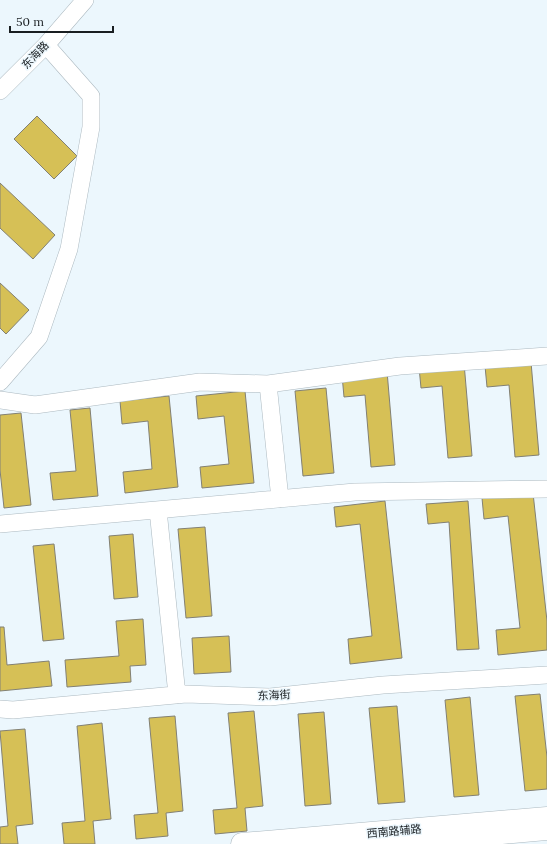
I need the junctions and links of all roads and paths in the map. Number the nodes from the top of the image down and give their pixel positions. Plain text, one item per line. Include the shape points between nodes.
1 (68, 0) edge
2 (85, 0) edge
3 (69, 18) junction
4 (46, 45) junction
5 (0, 91) edge
6 (547, 356) edge
7 (0, 382) edge
8 (268, 384) junction
9 (0, 400) edge
10 (547, 489) edge
11 (280, 499) junction
12 (158, 510) junction
13 (0, 524) edge
14 (547, 675) edge
15 (177, 695) junction
16 (0, 709) edge
17 (547, 818) edge
18 (547, 829) edge
19 (547, 840) edge
20 (242, 844) edge
21 (378, 844) edge
22 (504, 844) edge

1 - 3 street
2 - 3 street, 东海路
3 - 4 street, 东海路
4 - 5 street, 东海路
4 - 7 street via 91,96 91,127 69,249 39,337
6 - 8 street via 400,366
8 - 9 street via 200,382 35,405
8 - 11 street
10 - 11 street via 355,492
11 - 12 street
12 - 13 street
12 - 15 street
14 - 15 street, 东海街 via 383,685 270,697
15 - 16 street, 东海街 via 13,710
17 - 20 main road, 西南路辅路
18 - 21 main road
19 - 22 main road

